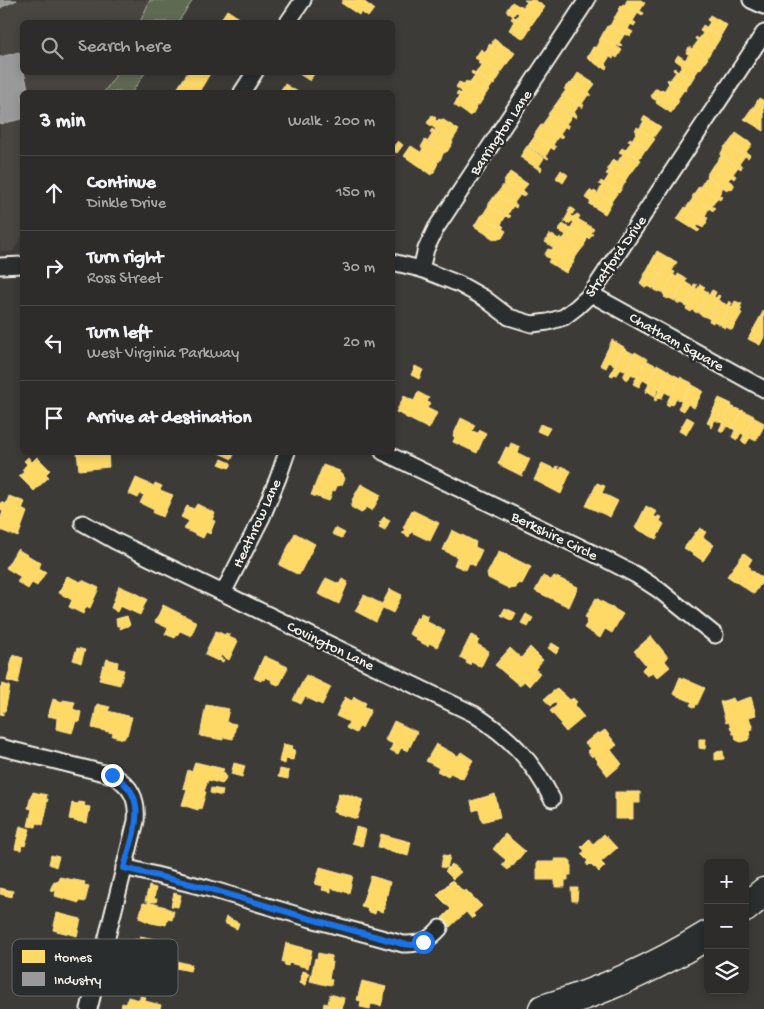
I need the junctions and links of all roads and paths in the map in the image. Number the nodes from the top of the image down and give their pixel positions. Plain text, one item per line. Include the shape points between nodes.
1 (304, 0) edge
2 (587, 0) edge
3 (750, 0) edge
4 (764, 6) edge
5 (289, 20) edge
6 (764, 33) edge
7 (253, 75) edge
8 (243, 90) edge
9 (395, 263) edge
10 (20, 265) edge
11 (0, 266) edge
12 (421, 269) junction
13 (590, 294) junction
14 (764, 389) edge
15 (286, 455) edge
16 (389, 455) edge
17 (82, 523) dead end
18 (223, 593) junction
19 (715, 635) dead end
20 (0, 747) edge
21 (552, 799) dead end
22 (124, 868) junction
23 (764, 892) edge
24 (749, 905) edge
25 (440, 928) dead end
26 (704, 937) edge
27 (106, 939) edge
28 (91, 996) edge
29 (88, 1009) edge
30 (543, 1009) edge

1 - 5 street
2 - 12 street, Barrington Lane via 436,228
3 - 4 street
6 - 13 street, Stratford Drive
7 - 8 street
9 - 12 street, Stratford Drive
10 - 11 street
12 - 13 street, Stratford Drive via 460,284 509,317 532,324 564,317
13 - 14 street, Chatham Square
15 - 18 street, Heathrow Lane via 262,517
16 - 19 street, Berkshire Circle via 636,575
17 - 18 street, Covington Lane
18 - 21 street, Covington Lane via 474,714 511,741 542,780
20 - 22 street via 112,775 127,785 137,809
22 - 25 street via 207,888 403,944 423,942
22 - 27 street
23 - 24 highway
26 - 30 highway via 645,970
28 - 29 street

